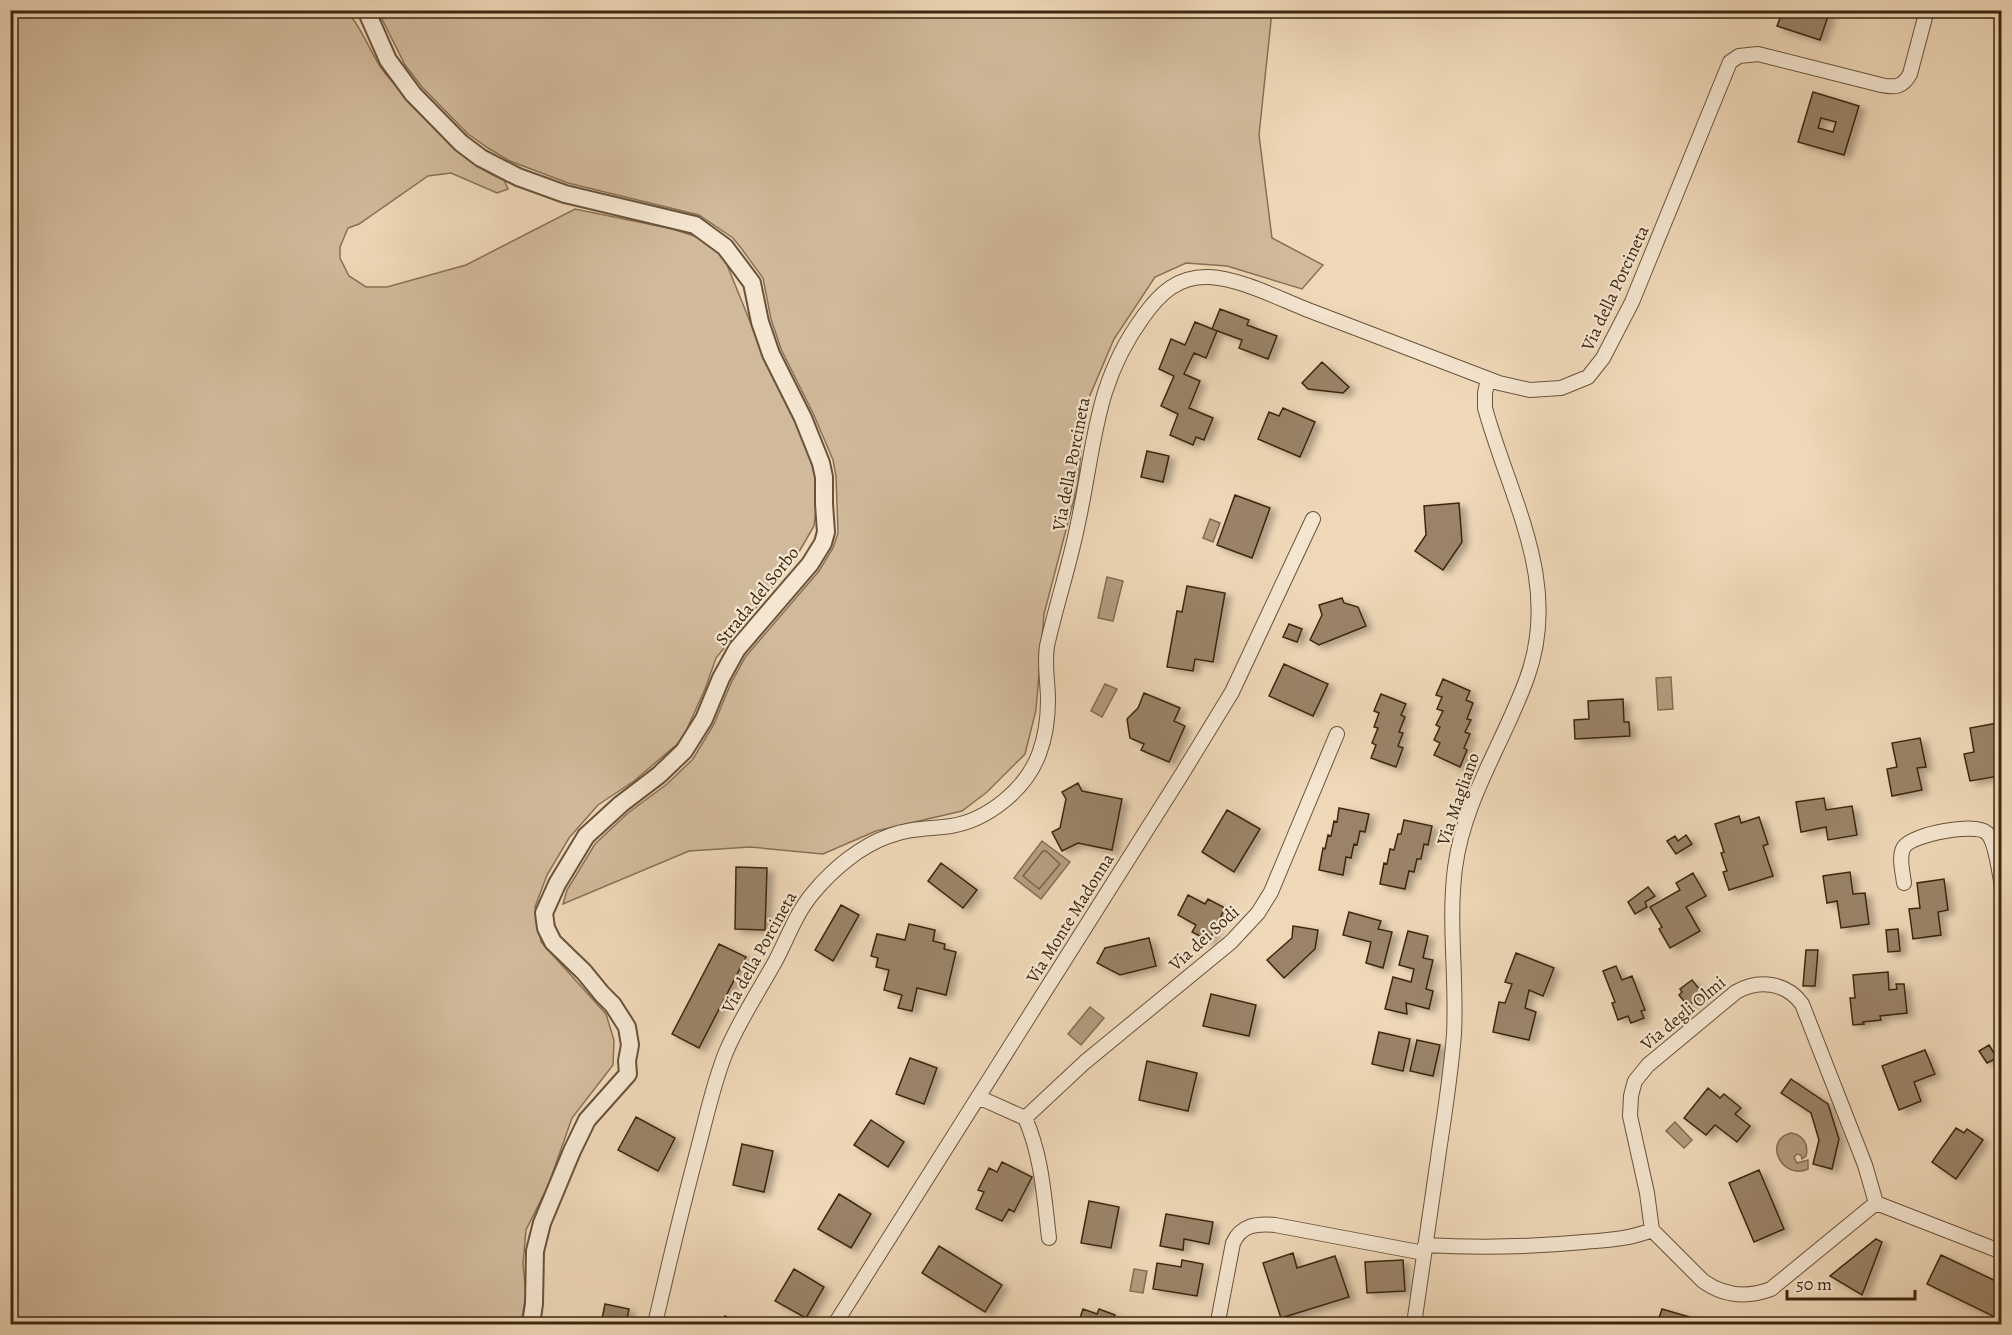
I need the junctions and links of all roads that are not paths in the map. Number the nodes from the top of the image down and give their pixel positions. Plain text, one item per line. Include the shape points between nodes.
1 (366, 10) edge
2 (1927, 10) edge
3 (1488, 379) junction
4 (1313, 519) dead end
5 (1337, 734) dead end
6 (1904, 883) dead end
7 (2001, 886) edge
8 (978, 1097) junction
9 (1025, 1118) junction
10 (1876, 1203) junction
11 (1652, 1230) junction
12 (1049, 1238) dead end
13 (1425, 1249) junction
14 (2001, 1252) edge
15 (1219, 1316) dead end
16 (531, 1324) edge
17 (655, 1324) edge
18 (835, 1324) edge
19 (1414, 1324) edge

1 - 16 street, Strada del Sorbo via 388,60 413,94 460,143 482,158 565,194 695,225 725,246 752,283 771,354 817,451 824,477 826,532 810,564 737,649 684,751 586,836 544,914 554,942 613,1005 627,1027 630,1045 628,1074 587,1120 542,1223
2 - 3 street, Via della Porcineta via 1910,74 1897,87 1758,54 1734,59 1632,303 1604,358 1593,372 1573,384 1552,389 1519,389
3 - 13 street, Via Magliano via 1485,408 1533,556 1539,617 1527,678 1477,791 1457,855 1453,887 1453,1046
3 - 17 street, Via della Porcineta via 1230,280 1189,279 1168,288 1156,300 1123,348 1099,409 1077,530 1047,646 1048,709 1037,758 1011,794 987,813 962,823 907,831 875,842 837,868 804,904 740,1022 718,1075
4 - 8 street, Via Monte Madonna via 1232,692
5 - 9 street, Via dei Sodi via 1270,892 1247,926 1085,1062
6 - 7 street via 1901,858 1909,842 1975,828 1985,830 1991,837
8 - 9 street
8 - 18 street, Via Monte Madonna
9 - 12 street via 1039,1159
10 - 11 street via 1771,1289 1750,1295 1738,1295 1703,1281
10 - 11 street, Via degli Olmi via 1802,1004 1782,987 1754,984 1736,992 1648,1065 1635,1081 1630,1116
10 - 14 street
11 - 13 street via 1621,1239 1545,1246
13 - 15 street via 1275,1225 1250,1226 1233,1243
13 - 19 street, Via Magliano

